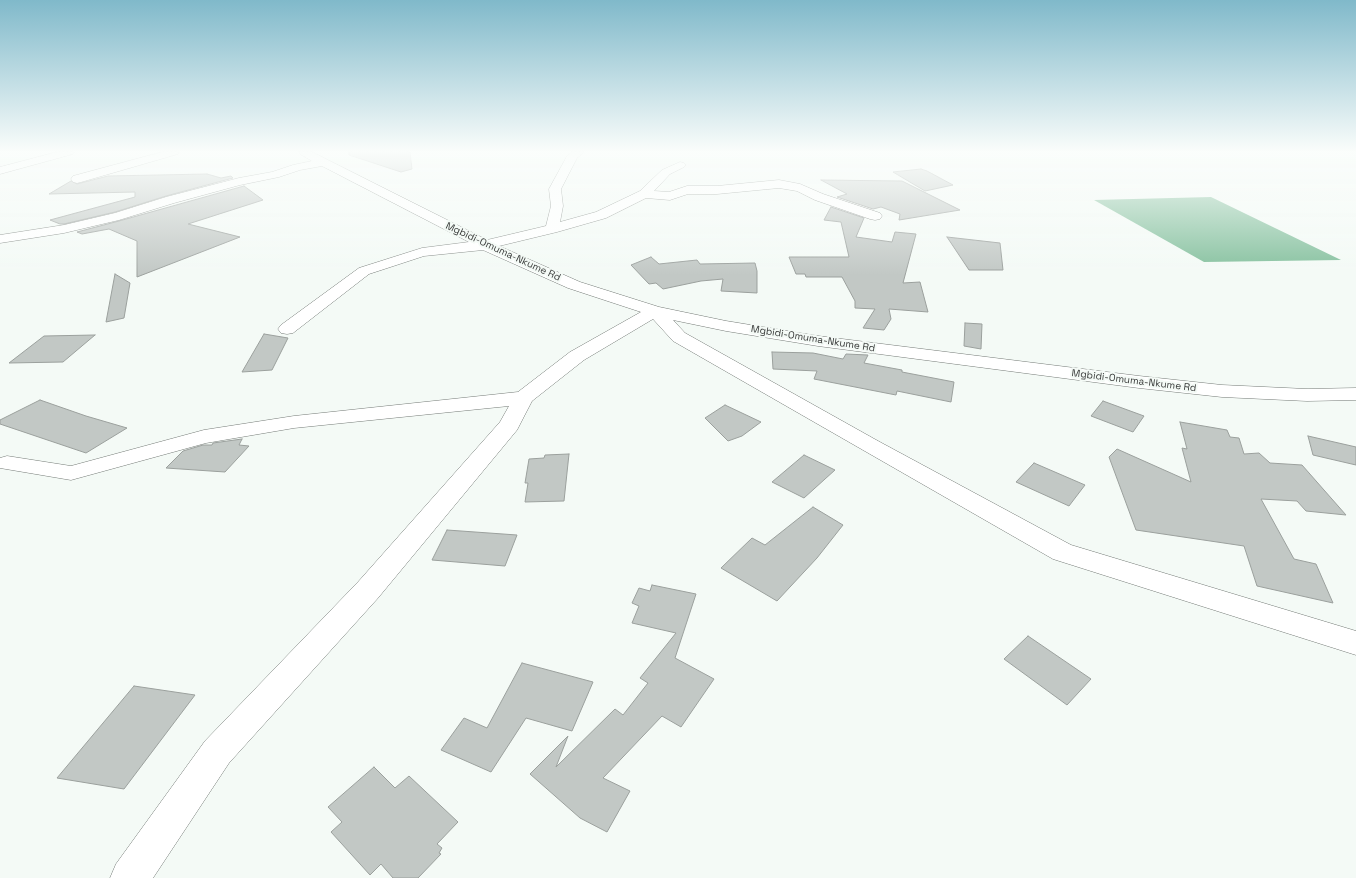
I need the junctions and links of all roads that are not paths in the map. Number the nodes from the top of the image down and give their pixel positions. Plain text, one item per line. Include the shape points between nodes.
1 (197, 193) edge
2 (383, 193) edge
3 (555, 193) edge
4 (679, 193) edge
5 (810, 193) edge
6 (644, 194) joint
7 (875, 216) dead end
8 (552, 229) junction
9 (0, 239) edge
10 (485, 245) junction
11 (654, 311) junction
12 (288, 329) dead end
13 (1356, 394) edge
14 (524, 398) junction
15 (7, 463) dead end
16 (1356, 643) edge
17 (130, 878) edge

1 - 9 street via 105,220
2 - 10 street, Mgbidi-Omuma-Nkume Rd
3 - 8 street via 557,206
4 - 6 street via 670,196
5 - 7 street
6 - 8 street via 601,215
8 - 10 street
10 - 11 street, Mgbidi-Omuma-Nkume Rd via 574,285
10 - 12 street via 422,252 364,271
11 - 13 street, Mgbidi-Omuma-Nkume Rd via 818,341 1138,382 1222,391 1307,395
11 - 14 street via 577,356
11 - 16 street via 679,337 1062,552
14 - 15 street via 294,422 204,437 71,473
14 - 17 street via 509,425 368,590 217,752

